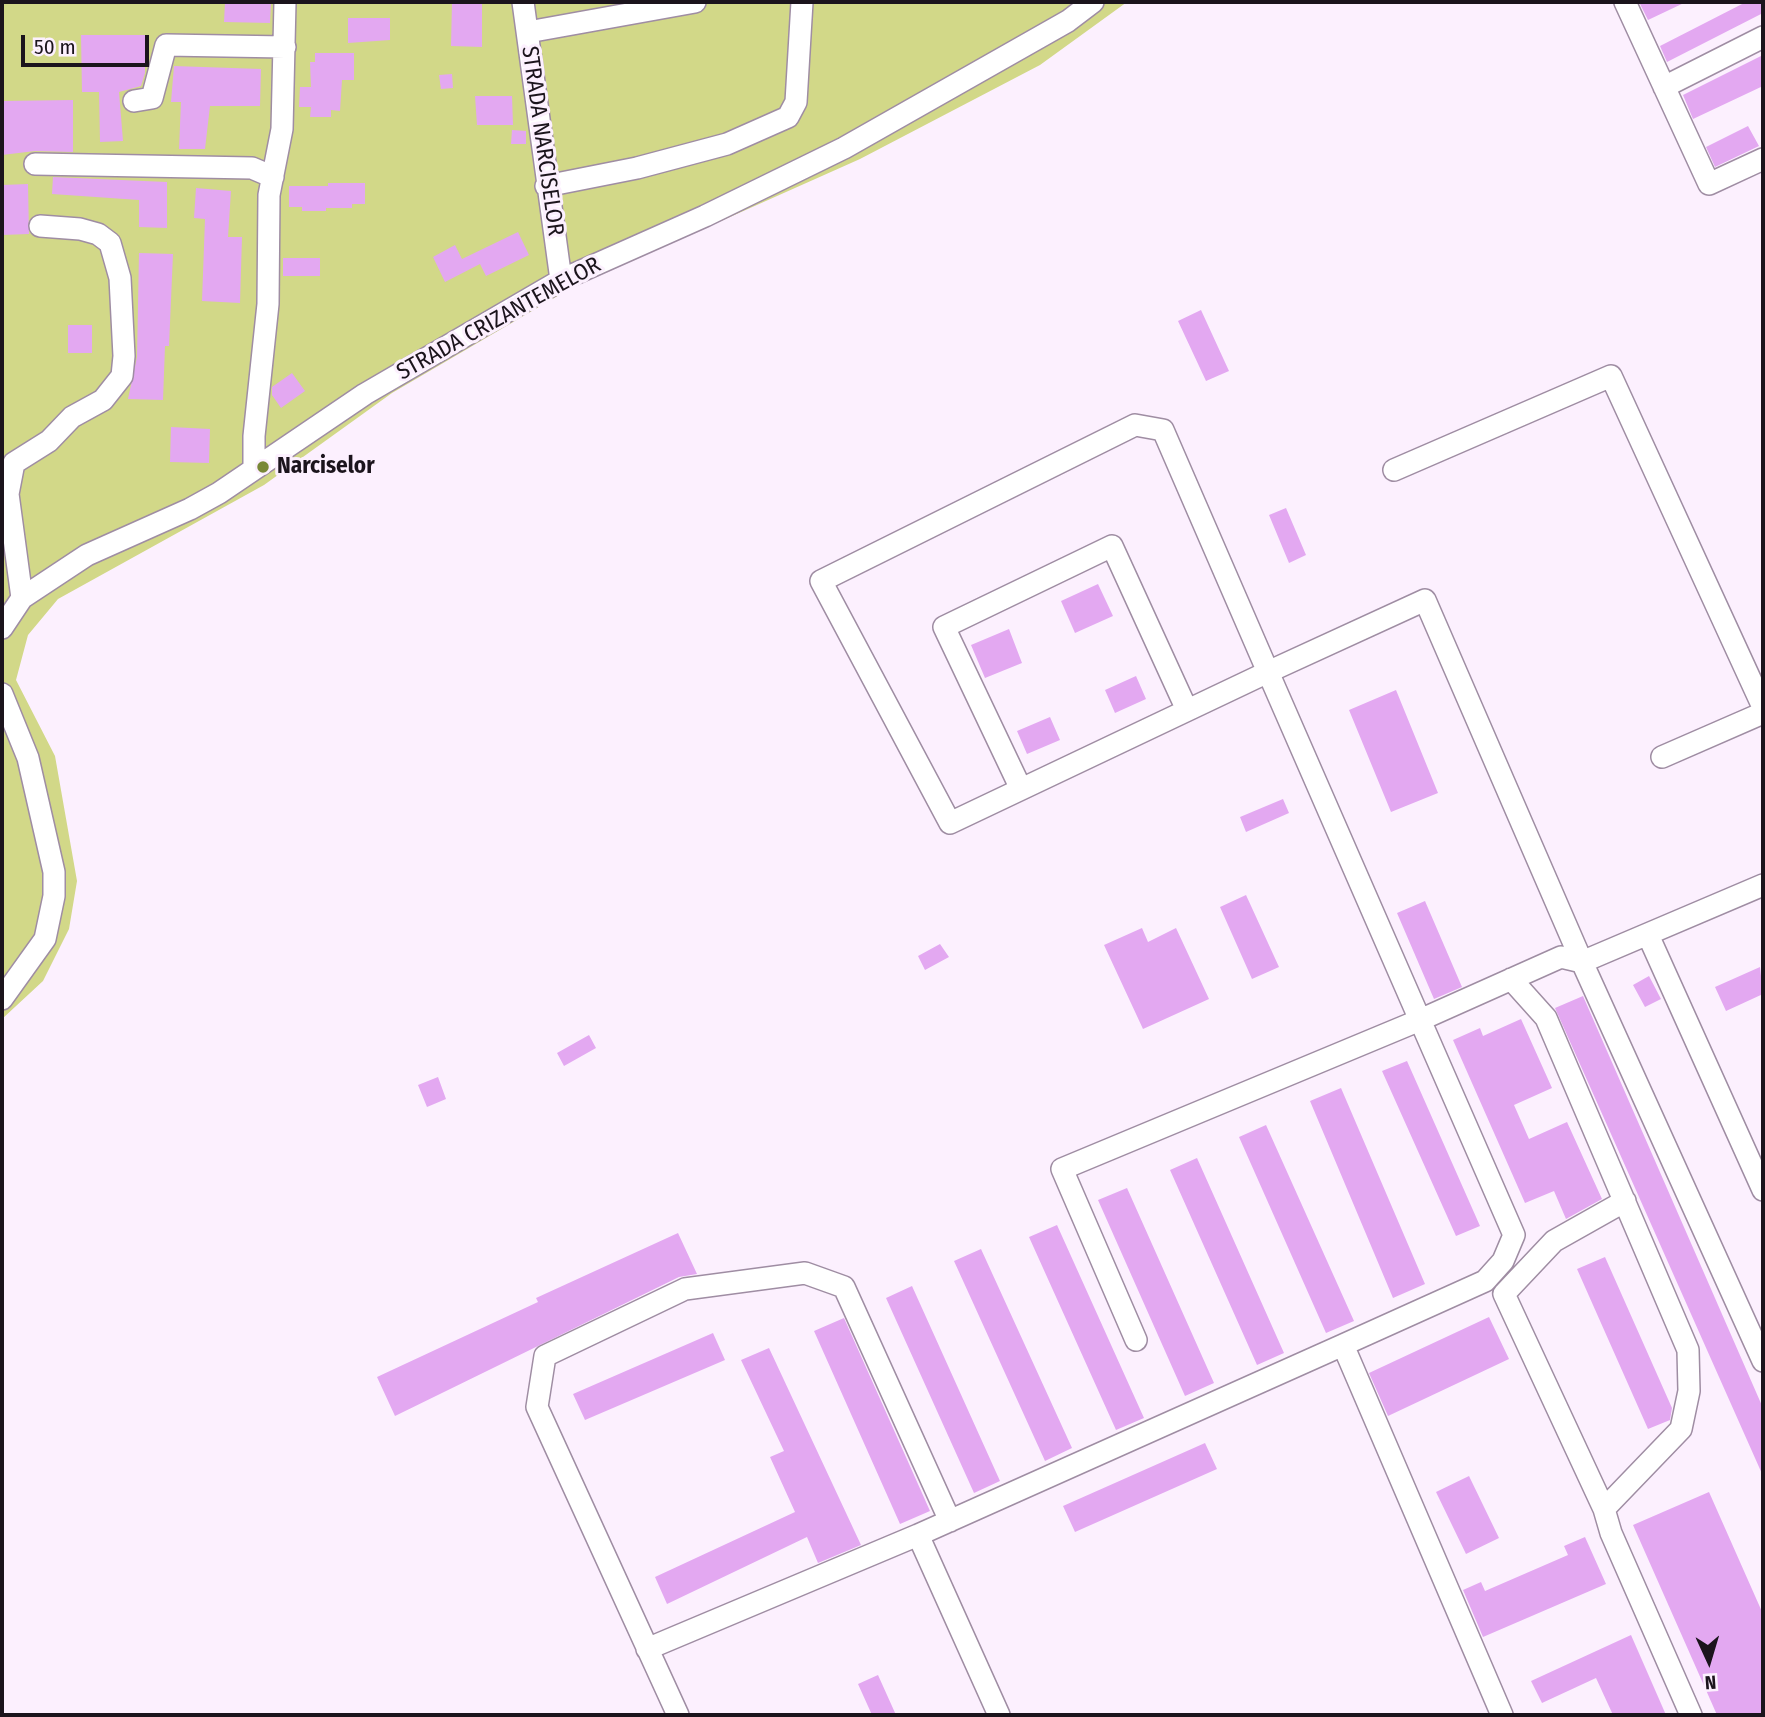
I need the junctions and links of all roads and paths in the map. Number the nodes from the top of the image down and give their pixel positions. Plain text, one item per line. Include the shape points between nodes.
1 (285, 2) edge
2 (523, 2) edge
3 (695, 2) edge
4 (802, 2) edge
5 (1093, 2) edge
6 (1625, 2) edge
7 (527, 32) junction
8 (1763, 37) edge
9 (285, 47) junction
10 (1664, 87) junction
11 (134, 100) dead end
12 (1763, 159) edge
13 (35, 164) dead end
14 (273, 177) junction
15 (546, 186) junction
16 (40, 226) dead end
17 (561, 280) junction
18 (254, 467) junction
19 (1394, 470) dead end
20 (22, 598) junction
21 (2, 628) edge
22 (1268, 672) junction
23 (2, 694) edge
24 (1763, 707) edge
25 (1187, 710) junction
26 (1763, 713) edge
27 (1662, 758) dead end
28 (1021, 789) junction
29 (1763, 886) edge
30 (1648, 934) junction
31 (1583, 962) junction
32 (1511, 979) junction
33 (2, 999) edge
34 (1420, 1020) junction
35 (1763, 1190) edge
36 (1625, 1201) junction
37 (1136, 1340) dead end
38 (1343, 1345) junction
39 (1763, 1361) edge
40 (1604, 1508) junction
41 (950, 1521) junction
42 (918, 1535) junction
43 (647, 1648) junction
44 (678, 1715) edge
45 (999, 1715) edge
46 (1502, 1715) edge
47 (1691, 1715) edge

1 - 9 street
2 - 7 street, STRADA NARCISELOR
3 - 7 street
4 - 15 street via 796,102 788,117 716,148
5 - 17 street, STRADA CRIZANTEMELOR via 1068,21 844,148
6 - 10 street
7 - 15 street, STRADA NARCISELOR
8 - 10 street
9 - 11 street via 166,45 152,98
9 - 14 street via 282,130
10 - 12 street via 1709,184
13 - 14 street via 252,168
14 - 18 street
15 - 17 street, STRADA NARCISELOR
16 - 20 street via 80,229 110,243 120,278 124,356 122,376 108,394 15,463 8,495
17 - 18 street, STRADA CRIZANTEMELOR via 365,394
18 - 20 street, STRADA CRIZANTEMELOR via 190,509 87,555
19 - 24 street via 1611,376
20 - 21 street, STRADA CRIZANTEMELOR
22 - 25 street
22 - 28 street via 1163,430 1135,425 821,581 950,823
22 - 31 street via 1425,600
22 - 34 street
23 - 33 street via 28,758 54,872 45,939
25 - 28 street
25 - 28 street via 1112,546 944,627
26 - 27 street
29 - 30 street
30 - 31 street
30 - 35 street
31 - 32 street via 1562,957
31 - 39 street
32 - 34 street
32 - 36 street via 1546,1018
34 - 37 street via 1062,1169
34 - 38 street via 1514,1235 1503,1261 1485,1281
36 - 40 street via 1688,1350 1689,1391 1681,1429
36 - 40 street via 1554,1241 1504,1294
38 - 41 street
38 - 46 street
40 - 47 street
41 - 42 street
41 - 43 street via 844,1287 805,1273 685,1289 545,1356 537,1407
42 - 43 street
42 - 45 street
43 - 44 street

